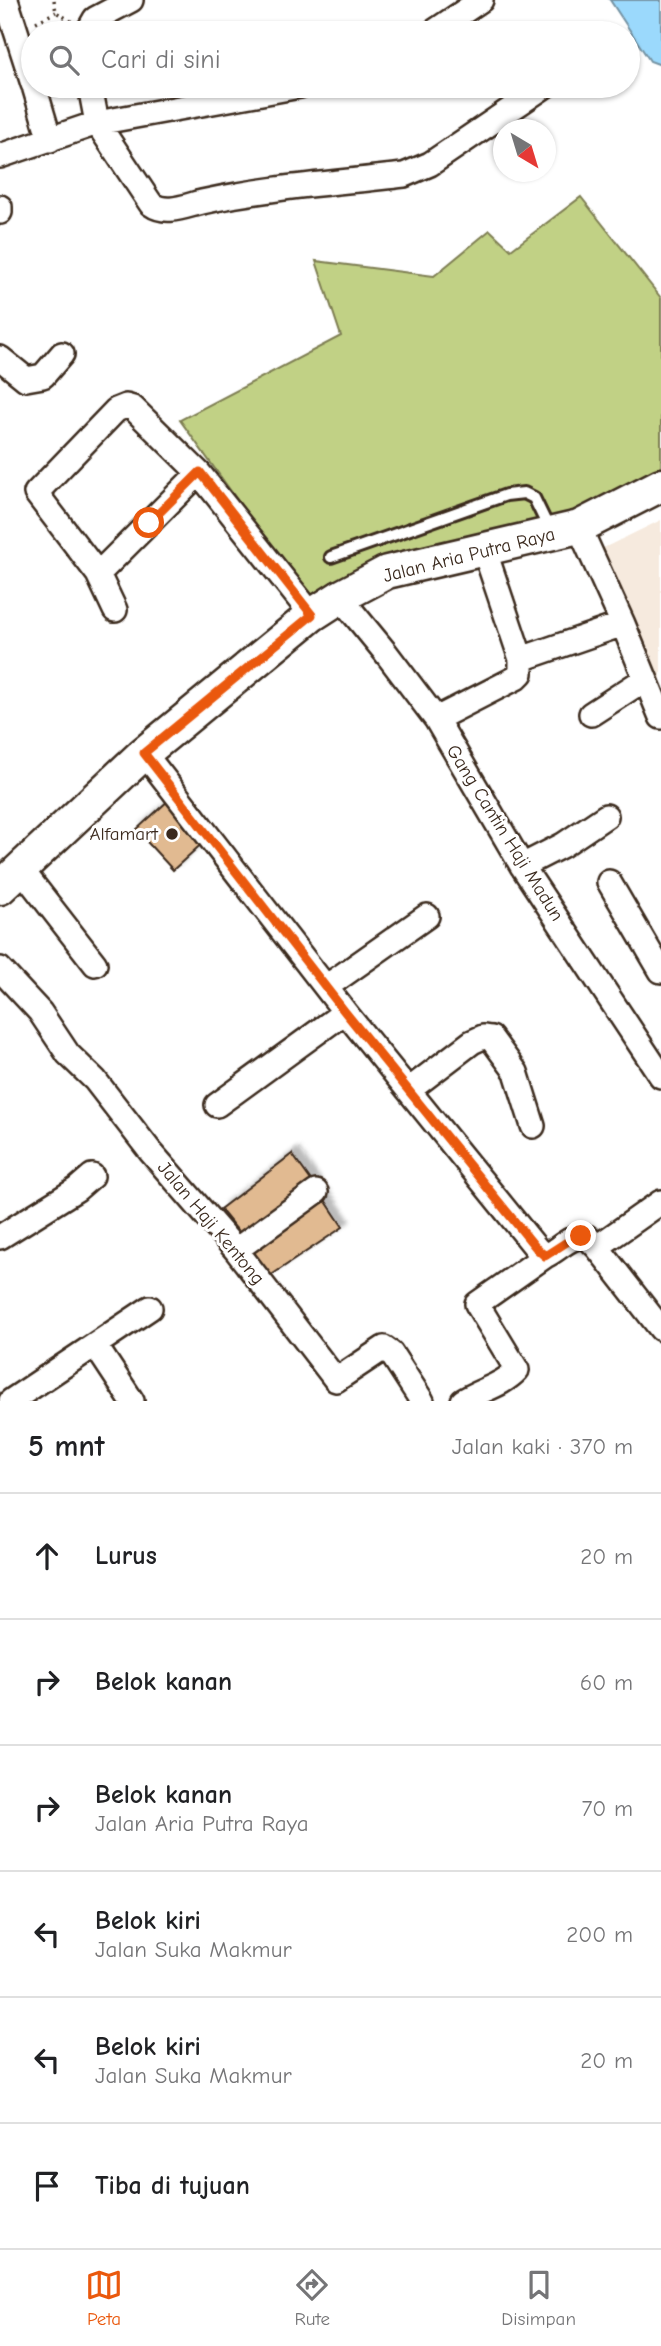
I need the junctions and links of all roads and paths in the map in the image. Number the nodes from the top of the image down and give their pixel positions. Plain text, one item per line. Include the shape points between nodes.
1 (5, 0) edge
2 (54, 0) edge
3 (131, 0) edge
4 (481, 0) edge
5 (70, 21) edge
6 (94, 21) edge
7 (450, 21) edge
8 (9, 34) edge
9 (21, 58) edge
10 (38, 98) edge
11 (92, 98) edge
12 (234, 98) edge
13 (527, 98) edge
14 (97, 123) junction
15 (50, 140) junction
16 (0, 156) edge
17 (62, 354) dead end
18 (0, 358) edge
19 (200, 472) junction
20 (661, 485) edge
21 (565, 531) junction
22 (484, 549) junction
23 (331, 557) dead end
24 (98, 574) junction
25 (340, 597) junction
26 (115, 610) dead end
27 (312, 615) junction
28 (623, 624) junction
29 (521, 659) junction
30 (645, 679) junction
31 (591, 714) dead end
32 (661, 717) edge
33 (436, 719) junction
34 (144, 753) junction
35 (606, 816) dead end
36 (522, 866) junction
37 (10, 879) edge
38 (608, 882) dead end
39 (426, 916) dead end
40 (95, 964) dead end
41 (0, 969) edge
42 (661, 971) edge
43 (326, 987) junction
44 (345, 1012) junction
45 (661, 1076) edge
46 (409, 1090) junction
47 (217, 1105) dead end
48 (533, 1126) dead end
49 (92, 1177) dead end
50 (316, 1192) dead end
51 (661, 1202) edge
52 (0, 1237) edge
53 (597, 1247) junction
54 (236, 1250) junction
55 (545, 1256) junction
56 (150, 1308) dead end
57 (661, 1329) edge
58 (95, 1345) junction
59 (11, 1401) edge
60 (132, 1401) edge
61 (422, 1401) edge
62 (463, 1401) edge

1 - 8 street
2 - 5 path via 56,12
3 - 6 street
4 - 7 street
8 - 9 street
10 - 15 street
11 - 14 street
12 - 14 street
13 - 14 street via 430,164 404,175 230,196 159,210
14 - 15 street
15 - 16 street
17 - 18 street via 43,376 26,379
19 - 24 street
19 - 24 street via 134,408 116,410 36,493
19 - 27 street
20 - 21 main road, Jalan Aria Putra Raya
21 - 22 main road, Jalan Aria Putra Raya
21 - 23 lane via 524,493 506,495
21 - 28 street
22 - 25 main road, Jalan Aria Putra Raya via 387,572
22 - 29 street
24 - 26 street
25 - 27 main road, Jalan Aria Putra Raya
25 - 33 street, Gang Cantin Haji Madun
27 - 34 main road, Jalan Aria Putra Raya
28 - 29 street
28 - 30 street
29 - 33 street via 522,673 516,678
30 - 31 street
30 - 32 street
33 - 36 street, Gang Cantin Haji Madun
34 - 37 main road, Jalan Aria Putra Raya
34 - 43 street
35 - 36 street
36 - 45 street, Gang Cantin Haji Madun
37 - 40 street
38 - 42 street
39 - 43 street
41 - 54 street, Jalan Haji Kentong
43 - 44 street
44 - 46 street
44 - 47 street
46 - 48 street via 472,1042 491,1038 516,1072
46 - 55 street
49 - 52 street
50 - 54 street
51 - 53 street
53 - 55 street via 581,1236
53 - 57 street
54 - 61 street, Jalan Haji Kentong via 336,1380 384,1348
55 - 62 street via 477,1304 517,1370
56 - 58 street
58 - 59 street
58 - 60 street

